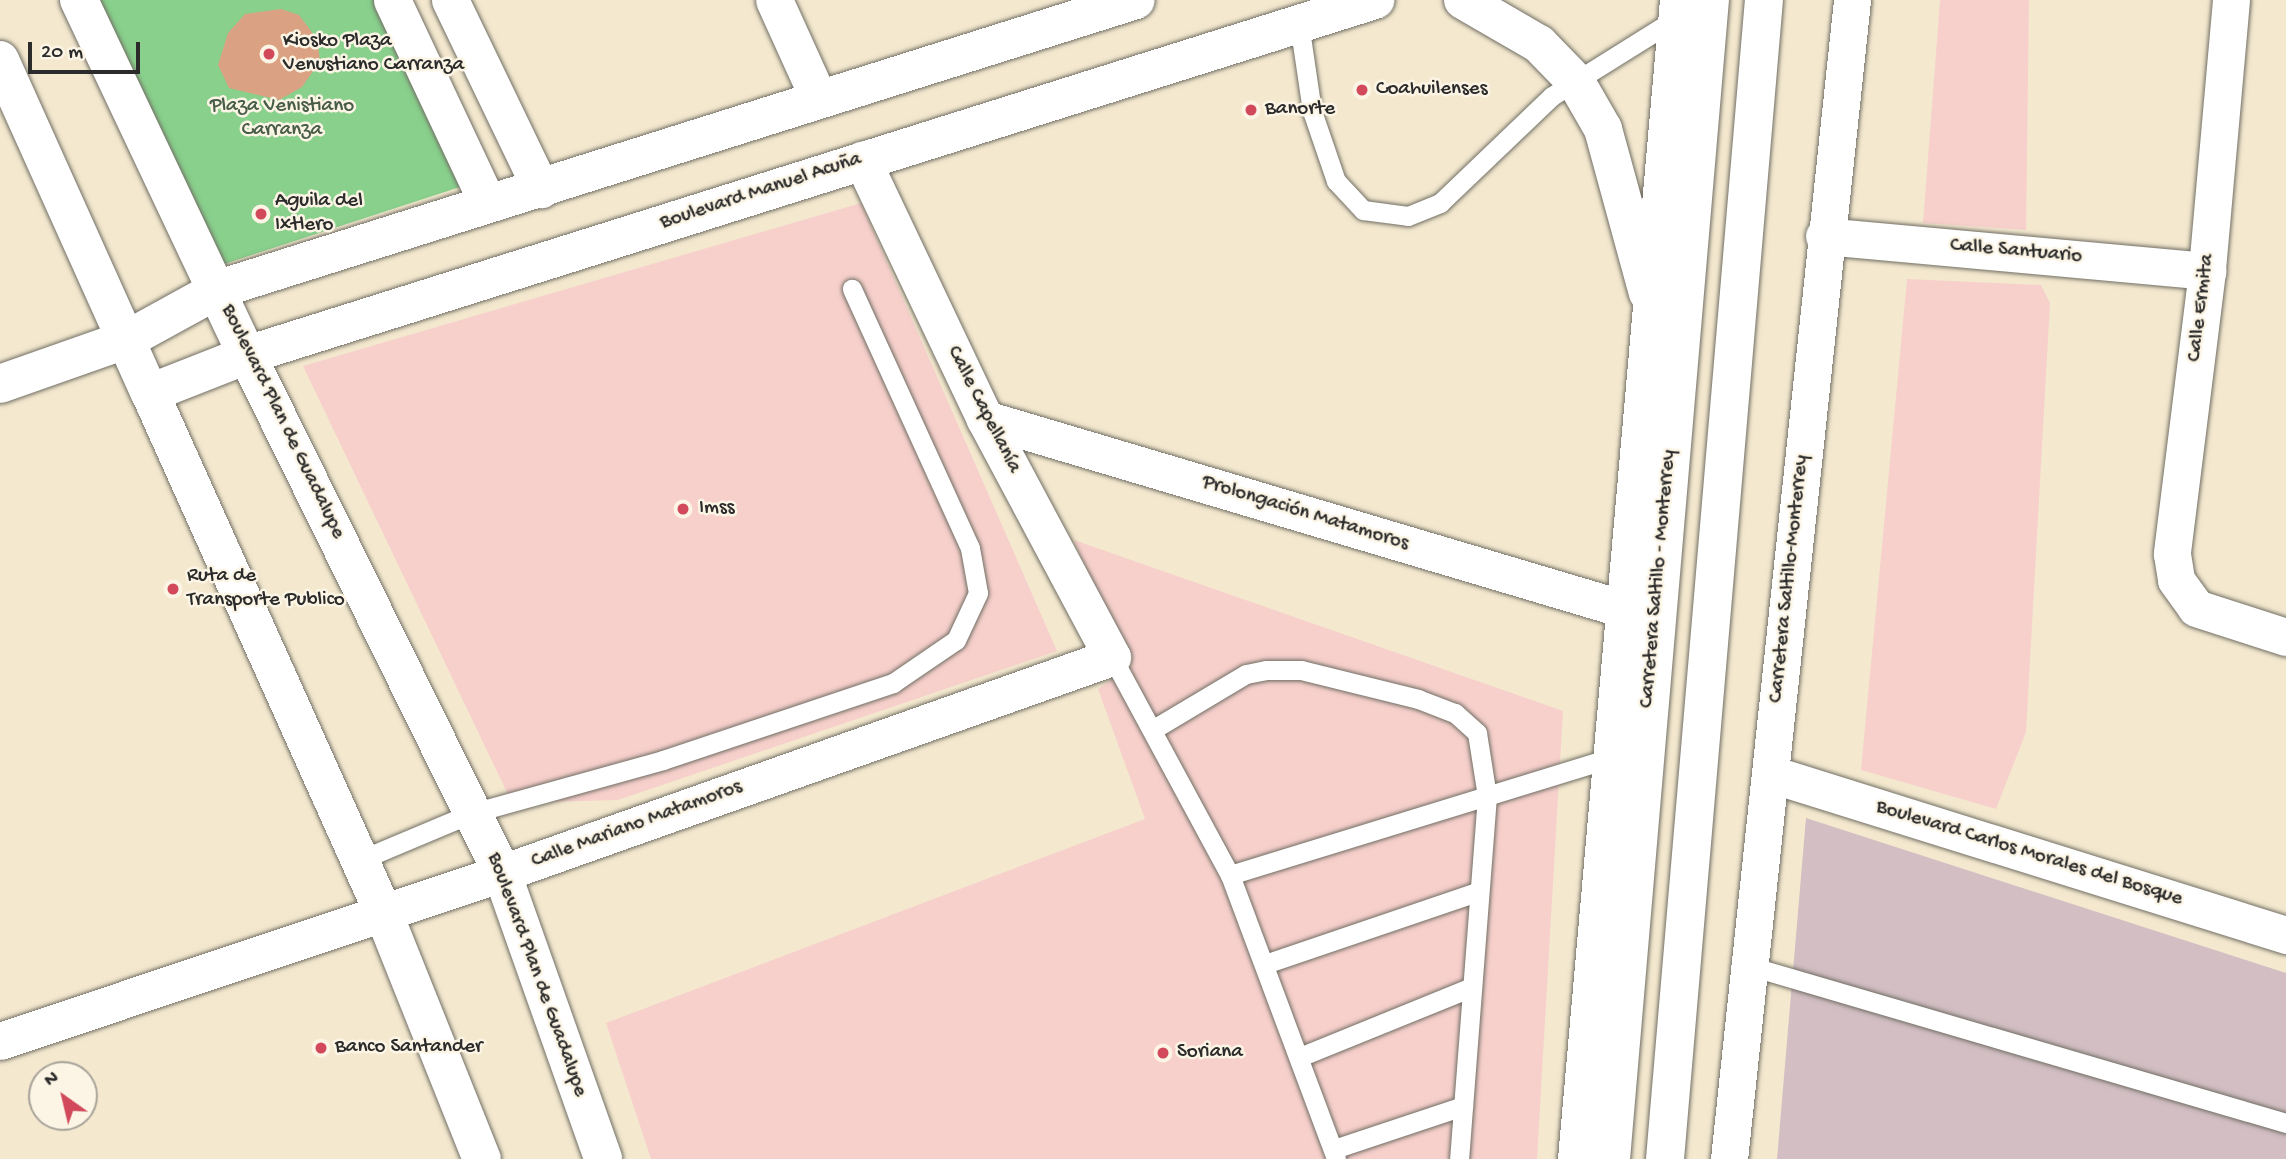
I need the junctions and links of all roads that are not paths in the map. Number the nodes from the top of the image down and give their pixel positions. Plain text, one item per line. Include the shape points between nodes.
1 (79, 0) edge
2 (774, 0) edge
3 (1136, 0) edge
4 (1375, 0) edge
5 (1463, 0) edge
6 (1710, 0) edge
7 (1764, 0) edge
8 (2231, 0) edge
9 (451, 3) edge
10 (1684, 6) edge
11 (1841, 7) edge
12 (397, 11) edge
13 (1298, 23) junction
14 (0, 60) edge
15 (1576, 82) junction
16 (818, 97) junction
17 (862, 160) junction
18 (541, 189) junction
19 (488, 204) junction
20 (1824, 236) junction
21 (2207, 271) junction
22 (219, 289) junction
23 (852, 289) dead end
24 (1648, 293) junction
25 (128, 339) junction
26 (247, 355) junction
27 (0, 384) edge
28 (150, 393) junction
29 (985, 419) junction
30 (1624, 609) junction
31 (2286, 637) edge
32 (1112, 657) junction
33 (1152, 730) junction
34 (1611, 758) junction
35 (1771, 774) junction
36 (1487, 796) junction
37 (472, 813) junction
38 (360, 860) junction
39 (502, 873) junction
40 (1230, 875) junction
41 (1479, 891) junction
42 (383, 912) junction
43 (2286, 935) edge
44 (1265, 964) junction
45 (1750, 966) junction
46 (1472, 987) junction
47 (0, 1041) edge
48 (1302, 1056) junction
49 (1463, 1106) junction
50 (2286, 1123) edge
51 (1335, 1154) edge
52 (482, 1159) edge
53 (603, 1159) edge
54 (1459, 1159) edge
55 (1576, 1159) edge
56 (1611, 1159) edge
57 (1665, 1159) edge
58 (1729, 1159) edge

1 - 22 main road, Boulevard Plan de Guadalupe
2 - 16 street
3 - 16 main road
4 - 13 main road, Boulevard Manuel Acuña
5 - 15 main road via 1539,44
6 - 56 main road, Carretera Saltillo - Monterrey
7 - 57 main road
8 - 21 street, Calle Ermita
9 - 12 street
9 - 18 street
10 - 15 lane
10 - 24 street
11 - 20 street, Carretera Saltillo-Monterrey
12 - 19 street
13 - 15 lane via 1327,162 1348,197 1378,216 1408,216 1440,203 1533,111
13 - 17 main road, Boulevard Manuel Acuña
14 - 25 main road
15 - 24 main road via 1602,129
16 - 18 main road
17 - 26 main road, Boulevard Manuel Acuña
17 - 29 street, Calle Capellanía
18 - 19 main road
19 - 22 main road
20 - 21 street, Calle Santuario
20 - 35 street, Carretera Saltillo-Monterrey
21 - 31 street, Calle Ermita via 2172,554 2176,580 2196,608
22 - 25 main road
22 - 26 main road, Boulevard Plan de Guadalupe
23 - 37 lane via 970,548 978,593 956,640 893,683 663,760
24 - 30 street
25 - 27 main road
25 - 28 main road
26 - 28 main road, Boulevard Manuel Acuña
26 - 37 main road, Boulevard Plan de Guadalupe
28 - 38 main road
29 - 30 street, Prolongación Matamoros
29 - 32 street, Calle Capellanía
30 - 34 street
32 - 33 lane
32 - 39 street, Calle Mariano Matamoros
33 - 36 lane via 1246,674 1301,670 1455,713 1483,746
33 - 40 lane
34 - 36 lane
34 - 55 street
35 - 43 street, Boulevard Carlos Morales del Bosque
35 - 45 street, Carretera Saltillo-Monterrey
36 - 40 lane
36 - 41 lane
37 - 38 lane
37 - 39 main road, Boulevard Plan de Guadalupe
38 - 42 main road
39 - 42 street, Calle Mariano Matamoros
39 - 53 main road, Boulevard Plan de Guadalupe
40 - 44 lane
41 - 44 lane
41 - 46 lane
42 - 47 street, Calle Mariano Matamoros
42 - 52 main road
44 - 48 lane
45 - 50 lane
45 - 58 street, Carretera Saltillo-Monterrey
46 - 48 lane
46 - 49 lane
48 - 51 lane
49 - 51 lane
49 - 54 lane

